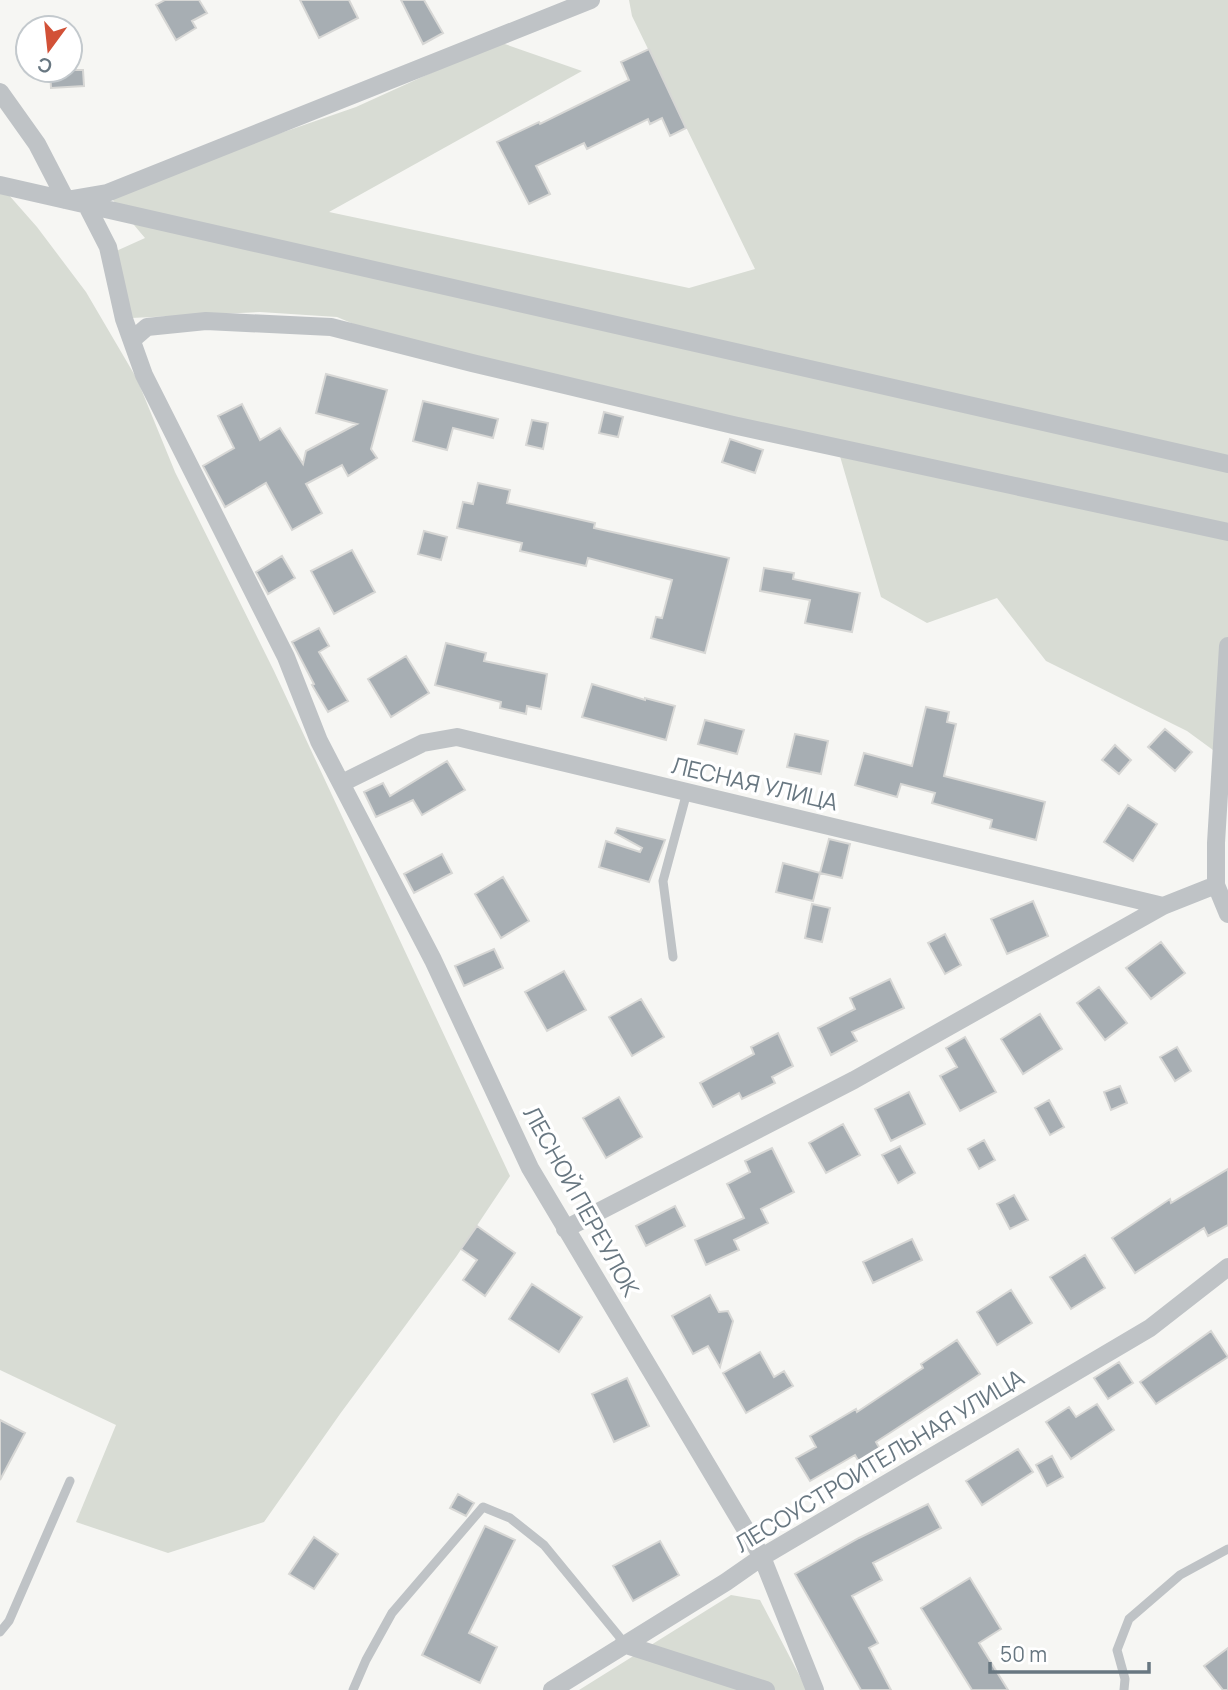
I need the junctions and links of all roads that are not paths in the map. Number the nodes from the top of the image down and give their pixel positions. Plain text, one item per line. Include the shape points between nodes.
1 (591, 0) edge
2 (0, 92) edge
3 (0, 185) edge
4 (66, 200) junction
5 (87, 206) junction
6 (132, 340) junction
7 (1228, 464) edge
8 (1228, 532) edge
9 (1228, 646) edge
10 (342, 783) junction
11 (687, 792) junction
12 (1216, 885) junction
13 (1163, 906) junction
14 (1228, 914) edge
15 (673, 957) dead end
16 (565, 1229) junction
17 (1228, 1267) edge
18 (70, 1481) dead end
19 (1228, 1549) edge
20 (762, 1557) junction
21 (0, 1632) edge
22 (622, 1642) junction
23 (353, 1690) edge
24 (552, 1690) edge
25 (766, 1690) edge
26 (815, 1690) edge
27 (1125, 1690) edge

1 - 4 street via 107,193
2 - 4 street via 37,144
3 - 4 street
4 - 5 street
5 - 6 street, ЛЕСНОЙ ПЕРЕУЛОК via 108,247
5 - 7 street
6 - 8 street via 147,327 206,321 331,327 720,422
6 - 10 street, ЛЕСНОЙ ПЕРЕУЛОК via 144,375 286,657 319,741
9 - 12 street
10 - 11 street, ЛЕСНАЯ УЛИЦА via 423,743 457,737
10 - 16 street, ЛЕСНОЙ ПЕРЕУЛОК via 433,960 530,1168
11 - 13 street, ЛЕСНАЯ УЛИЦА
11 - 15 lane via 663,881
12 - 13 street
12 - 14 street
13 - 16 street via 854,1080
16 - 20 street, ЛЕСНОЙ ПЕРЕУЛОК
17 - 20 street, ЛЕСОУСТРОИТЕЛЬНАЯ УЛИЦА via 1150,1328
18 - 21 lane via 9,1621
19 - 27 lane via 1180,1575 1129,1619 1117,1650
20 - 22 street, ЛЕСОУСТРОИТЕЛЬНАЯ УЛИЦА
20 - 26 street, ЛЕСНОЙ ПЕРЕУЛОК
22 - 23 lane via 544,1545 510,1518 483,1507 392,1613
22 - 24 street, ЛЕСОУСТРОИТЕЛЬНАЯ УЛИЦА
22 - 25 street

